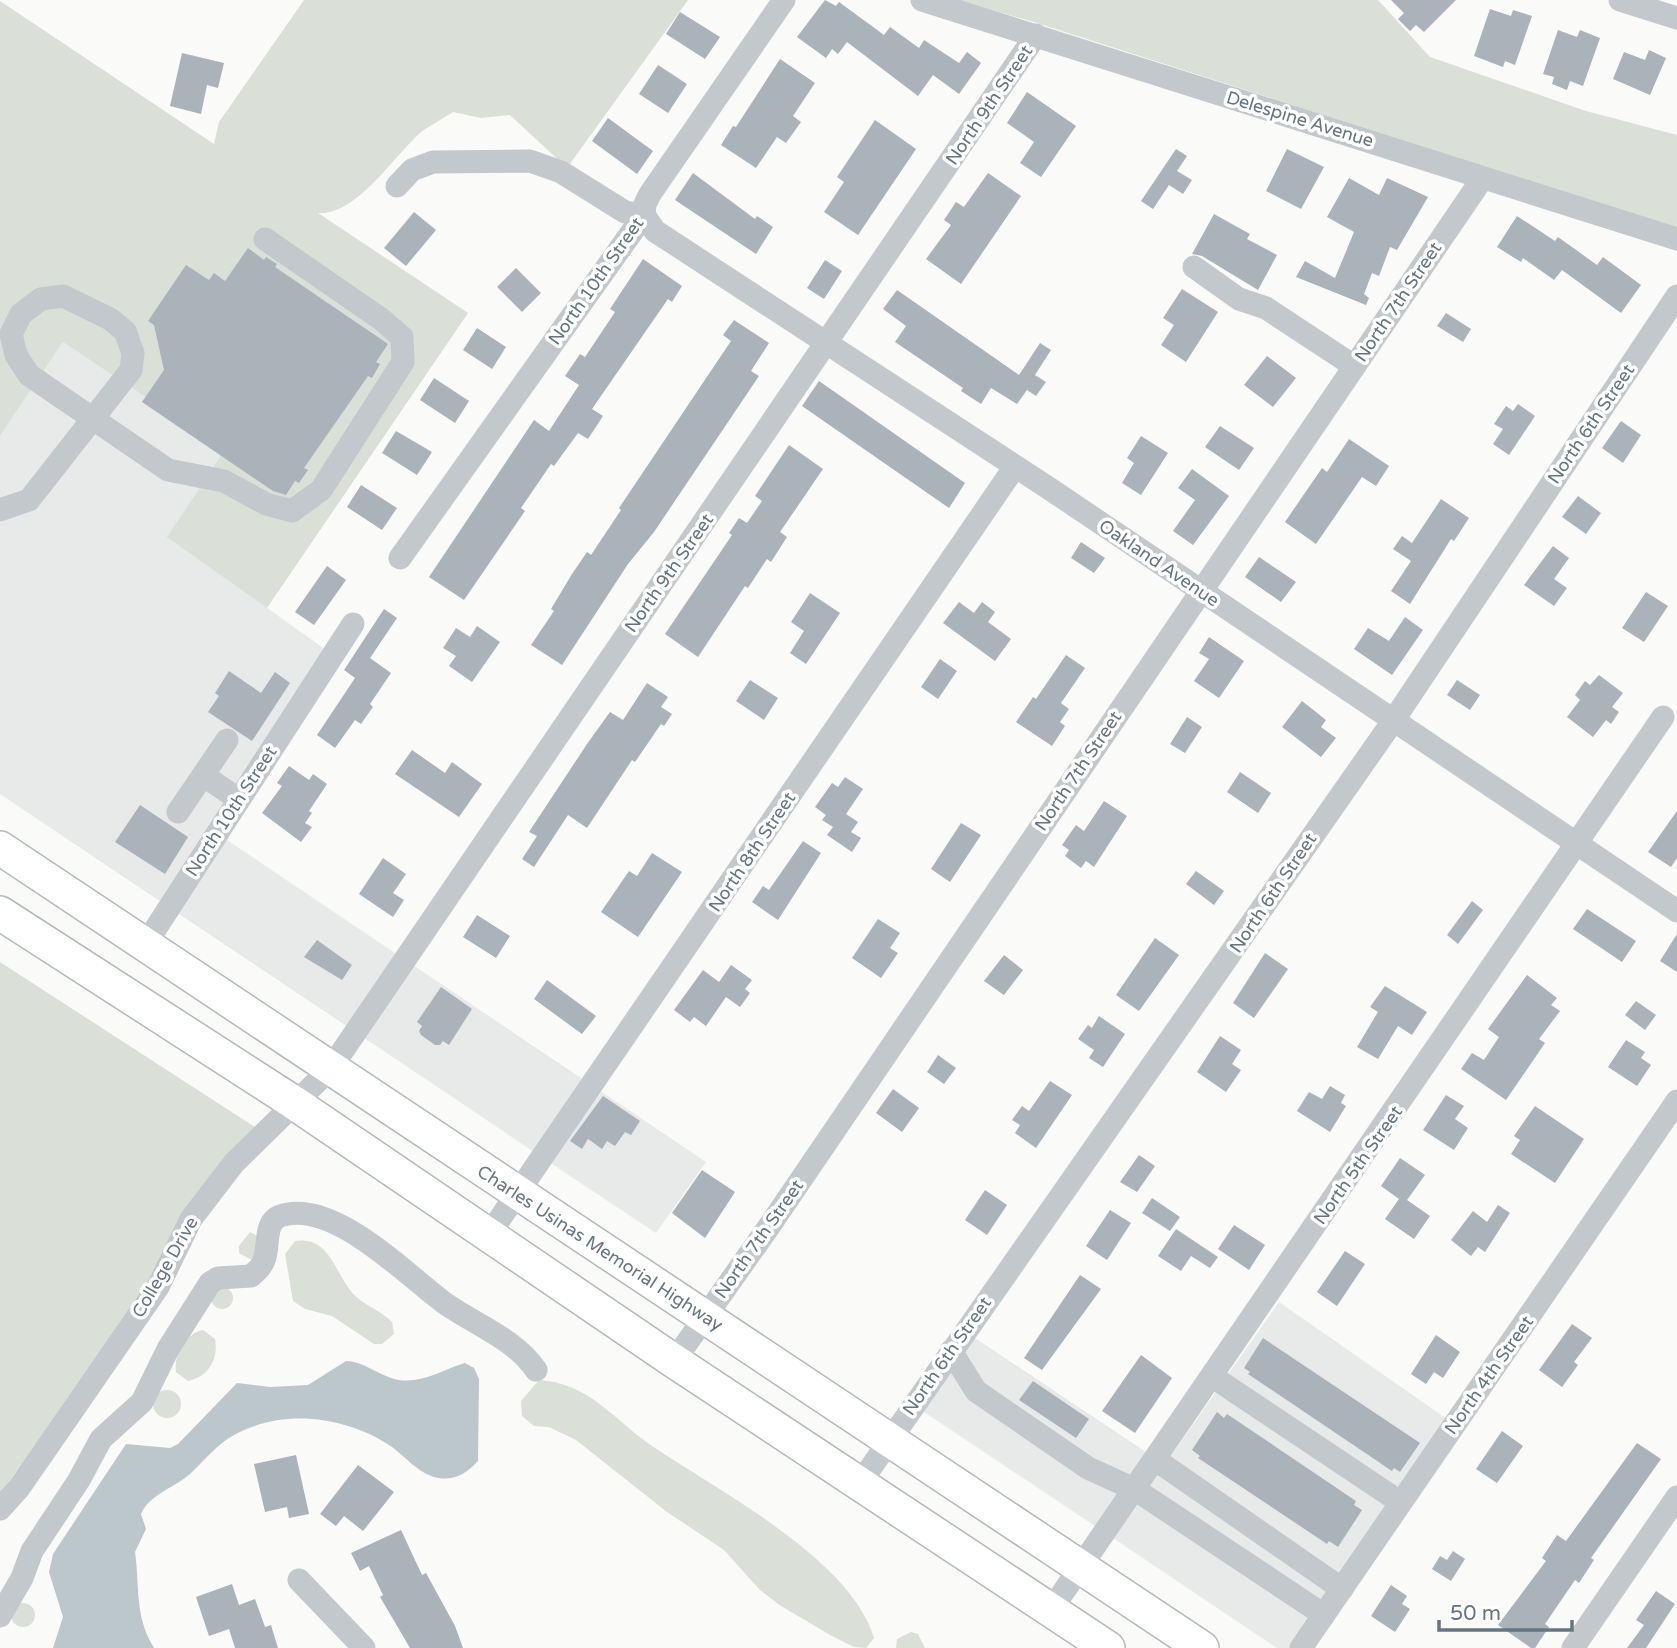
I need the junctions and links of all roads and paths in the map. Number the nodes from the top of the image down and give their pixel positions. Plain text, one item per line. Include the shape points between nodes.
1 (784, 0) edge
2 (922, 0) edge
3 (1620, 0) edge
4 (1677, 18) edge
5 (1036, 35) junction
6 (1482, 179) junction
7 (397, 186) dead end
8 (644, 215) junction
9 (265, 239) dead end
10 (1677, 239) edge
11 (1194, 267) dead end
12 (1677, 296) edge
13 (828, 344) junction
14 (1354, 366) junction
15 (90, 418) junction
16 (1014, 468) junction
17 (0, 510) edge
18 (400, 558) dead end
19 (1201, 592) junction
20 (353, 624) dead end
21 (1663, 717) dead end
22 (1393, 721) junction
23 (227, 740) dead end
24 (203, 775) junction
25 (238, 799) junction
26 (178, 812) dead end
27 (1577, 845) junction
28 (0, 848) edge
29 (1677, 911) edge
30 (0, 913) edge
31 (145, 944) junction
32 (331, 1068) junction
33 (1677, 1101) edge
34 (293, 1102) junction
35 (516, 1193) junction
36 (488, 1236) junction
37 (704, 1317) junction
38 (951, 1351) junction
39 (674, 1361) junction
40 (536, 1370) dead end
41 (1213, 1377) junction
42 (890, 1439) junction
43 (1156, 1460) junction
44 (1182, 1478) junction
45 (860, 1483) junction
46 (1136, 1490) junction
47 (1677, 1497) edge
48 (1400, 1502) junction
49 (1162, 1508) junction
50 (0, 1509) edge
51 (1080, 1569) junction
52 (1317, 1570) junction
53 (299, 1580) dead end
54 (1342, 1589) junction
55 (1299, 1598) junction
56 (1051, 1611) junction
57 (1324, 1615) junction
58 (0, 1616) edge
59 (363, 1648) edge
60 (1108, 1648) edge
61 (1202, 1648) edge
62 (1300, 1648) edge
63 (1573, 1648) edge

1 - 8 street, North 10th Street via 650,194
2 - 5 street, Delespine Avenue
3 - 4 street
5 - 6 street, Delespine Avenue
5 - 13 street, North 9th Street
6 - 10 street, Delespine Avenue
6 - 14 street, North 7th Street
7 - 8 street via 412,170 433,162 530,161 561,172 625,212
8 - 13 street, Oakland Avenue via 654,231
8 - 18 street, North 10th Street
9 - 15 street via 402,337 403,362 321,490 292,511 224,481 168,470
11 - 14 street via 1239,299 1266,309
12 - 22 street, North 6th Street
13 - 16 street, Oakland Avenue
13 - 32 street, North 9th Street
14 - 19 street, North 7th Street
15 - 15 street via 131,370 133,353 125,331 64,296 41,299 21,314 11,334 16,355 29,375
15 - 17 street via 29,500
16 - 19 street, Oakland Avenue
16 - 35 street, North 8th Street
19 - 22 street, Oakland Avenue
19 - 37 street, North 7th Street
20 - 25 street, North 10th Street
21 - 27 street, North 5th Street
22 - 27 street, Oakland Avenue
22 - 38 street, North 6th Street
23 - 24 street
24 - 25 street
24 - 26 street
25 - 31 street, North 10th Street
27 - 29 street, Oakland Avenue
27 - 41 street, North 5th Street
28 - 31 highway, Charles Usinas Memorial Highway
30 - 34 highway
31 - 32 highway, Charles Usinas Memorial Highway
32 - 34 street, North 9th Street
32 - 35 highway, Charles Usinas Memorial Highway
33 - 48 street, North 4th Street
34 - 36 highway
34 - 50 street, College Drive via 234,1163 191,1219 158,1287
35 - 36 street, North 8th Street
35 - 37 highway, Charles Usinas Memorial Highway
36 - 39 highway
37 - 39 street, North 7th Street
37 - 42 highway, Charles Usinas Memorial Highway
38 - 42 street, North 6th Street
38 - 46 street via 976,1391 1088,1468
39 - 45 highway
40 - 58 street via 505,1340 442,1301 362,1237 319,1218 279,1216 271,1225 262,1265 251,1276 218,1278 210,1283 167,1349 142,1402 101,1439 32,1551
41 - 43 street, North 5th Street
41 - 48 street
42 - 45 street, North 6th Street
42 - 51 highway, Charles Usinas Memorial Highway
43 - 44 street
43 - 46 street, North 5th Street
44 - 49 street
44 - 52 street
45 - 56 highway
46 - 49 street
46 - 51 street, North 5th Street
47 - 63 street
48 - 54 street, North 4th Street
49 - 55 street
51 - 56 street, North 5th Street
51 - 61 highway, Charles Usinas Memorial Highway
52 - 54 street
52 - 55 street
53 - 59 street
54 - 57 street, North 4th Street
55 - 57 street
56 - 60 highway
57 - 62 street, North 4th Street

